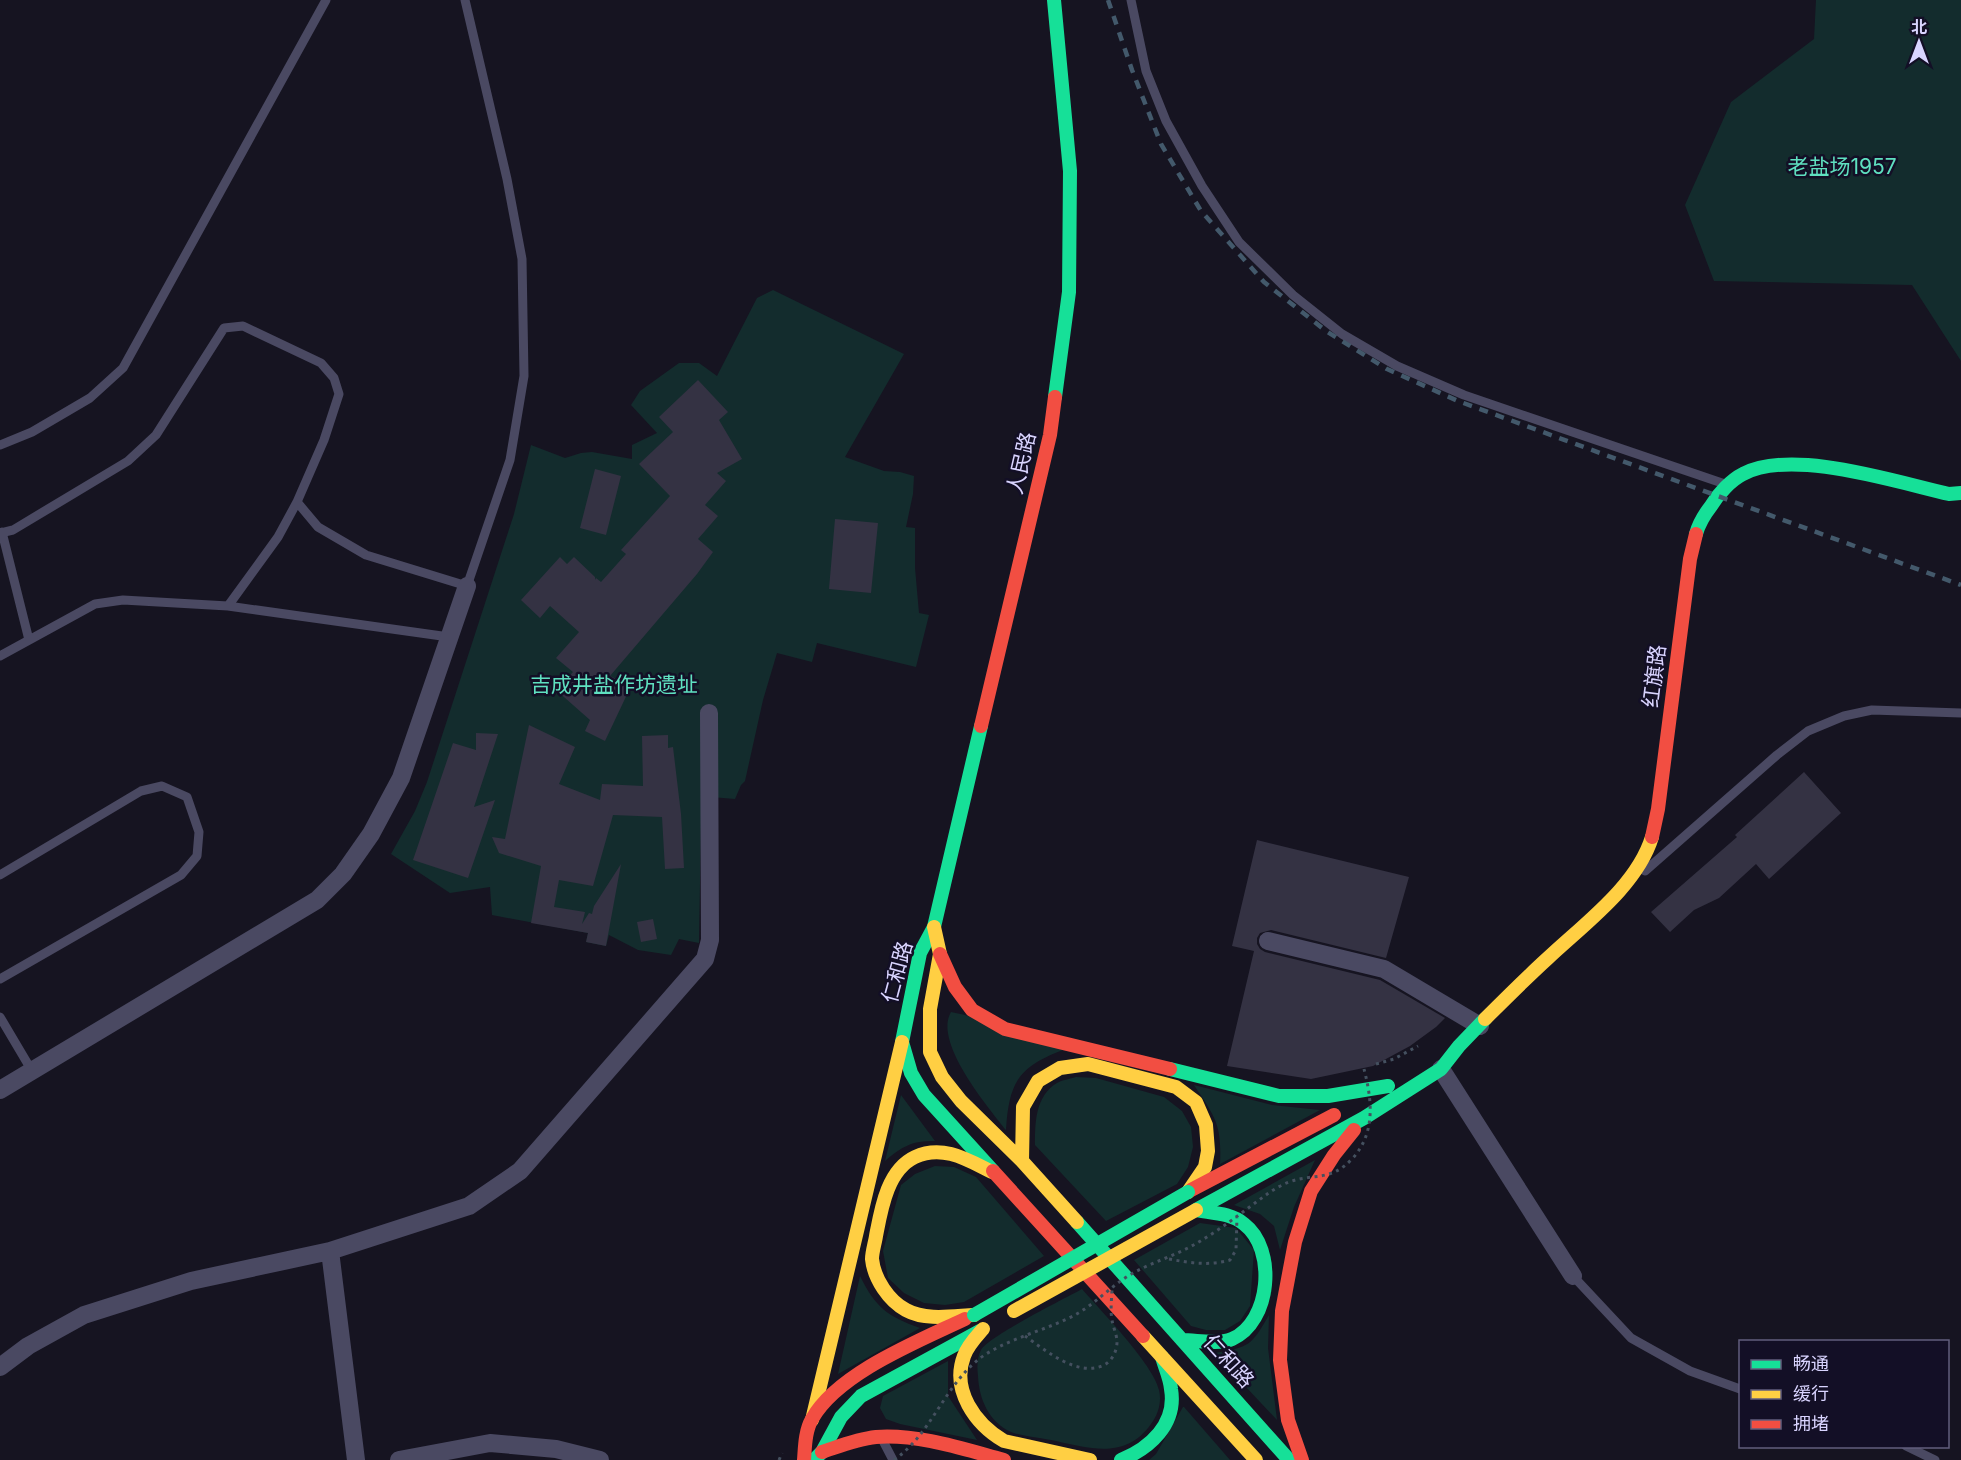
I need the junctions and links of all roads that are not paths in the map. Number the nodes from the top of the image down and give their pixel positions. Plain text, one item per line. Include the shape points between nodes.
1 (326, 0) edge
2 (465, 0) edge
3 (1054, 0) edge
4 (1131, 0) edge
5 (0, 445) edge
6 (1730, 485) junction
7 (1961, 493) edge
8 (297, 502) junction
9 (1, 532) edge
10 (467, 586) junction
11 (228, 606) junction
12 (449, 637) junction
13 (29, 640) junction
14 (0, 656) edge
15 (709, 713) dead end
16 (1961, 713) edge
17 (0, 875) edge
18 (1613, 898) junction
19 (934, 927) junction
20 (1268, 941) dead end
21 (940, 954) junction
22 (0, 979) edge
23 (0, 1017) edge
24 (1480, 1026) junction
25 (902, 1042) junction
26 (1438, 1063) junction
27 (32, 1071) junction
28 (0, 1090) edge
29 (1364, 1118) junction
30 (1022, 1161) junction
31 (999, 1175) junction
32 (1188, 1192) junction
33 (1196, 1210) junction
34 (330, 1251) junction
35 (1573, 1276) joint
36 (974, 1315) junction
37 (993, 1323) junction
38 (1182, 1340) junction
39 (1162, 1357) junction
40 (0, 1367) edge
41 (1739, 1389) edge
42 (812, 1420) junction
43 (881, 1437) junction
44 (1910, 1448) edge
45 (818, 1456) edge
46 (356, 1460) edge
47 (399, 1460) edge
48 (600, 1460) edge
49 (804, 1460) edge
50 (894, 1460) edge
51 (1004, 1460) edge
52 (1090, 1460) edge
53 (1121, 1460) edge
54 (1256, 1460) edge
55 (1288, 1460) edge
56 (1302, 1460) edge
57 (1935, 1460) edge

1 - 5 lane via 123,368 90,398 32,432
2 - 10 lane via 522,259 524,376 510,460
3 - 19 main road, 人民路 via 1070,171 1069,292 1050,435
4 - 6 lane via 1146,71 1166,121 1197,177 1239,242 1301,302 1342,334 1397,366 1464,395
6 - 7 main road, 红旗路 via 1743,474 1774,465 1828,466 1949,494
6 - 18 main road, 红旗路 via 1699,523 1690,559 1652,840
8 - 9 lane via 339,394 334,378 321,363 243,326 224,328 156,435 128,461 13,530
8 - 10 lane via 318,527 366,555
8 - 11 lane via 278,537
9 - 13 lane
10 - 12 street
11 - 12 lane
11 - 13 lane via 123,600 95,604
12 - 27 street via 401,778 371,834 343,874 316,900
13 - 14 lane
15 - 34 street via 710,940 705,959 520,1171 469,1206
16 - 18 lane via 1872,710 1844,716 1808,731
17 - 22 lane via 141,791 162,786 188,797 199,832 197,856 181,875
18 - 24 main road, 红旗路
19 - 21 main road, 仁和路
19 - 25 main road, 仁和路 via 920,953
20 - 24 street via 1384,969
21 - 30 main road, 仁和路 via 930,1009 930,1052 942,1077 961,1101
21 - 32 main road via 955,987 972,1010 1005,1029 1279,1096 1328,1096 1393,1083
23 - 27 lane
24 - 26 main road, 红旗路
25 - 31 main road, 仁和路 via 911,1073 924,1095
25 - 42 main road
26 - 29 main road, 红旗路
26 - 35 street
27 - 28 street
29 - 33 main road, 红旗路
29 - 56 main road via 1311,1191 1295,1242 1282,1311 1280,1360 1288,1420
30 - 32 main road via 1023,1107 1038,1081 1060,1068 1088,1064 1176,1087 1196,1102 1206,1125 1208,1151 1205,1167
30 - 38 main road, 仁和路
31 - 36 main road via 956,1155 915,1156 897,1169 889,1184 872,1257 881,1286 910,1312 936,1317
31 - 39 main road, 仁和路
32 - 36 main road, bridge
33 - 37 main road, 红旗路, bridge
33 - 38 main road via 1245,1224 1258,1239 1263,1255 1263,1299 1257,1317 1232,1339
34 - 40 street via 191,1281 84,1315 28,1346
34 - 46 street
35 - 41 lane via 1631,1338 1690,1371
36 - 42 main road via 849,1381 826,1400
37 - 45 main road, 红旗路 via 861,1396 841,1417
37 - 52 main road via 964,1356 962,1387 975,1417 987,1431 1005,1441
38 - 55 main road, 仁和路
39 - 53 main road via 1172,1392 1167,1420 1148,1447
39 - 54 main road, 仁和路
42 - 49 main road
43 - 45 main road via 858,1440
43 - 50 lane
43 - 51 main road via 928,1441
44 - 57 lane
47 - 48 street via 490,1443 556,1449

